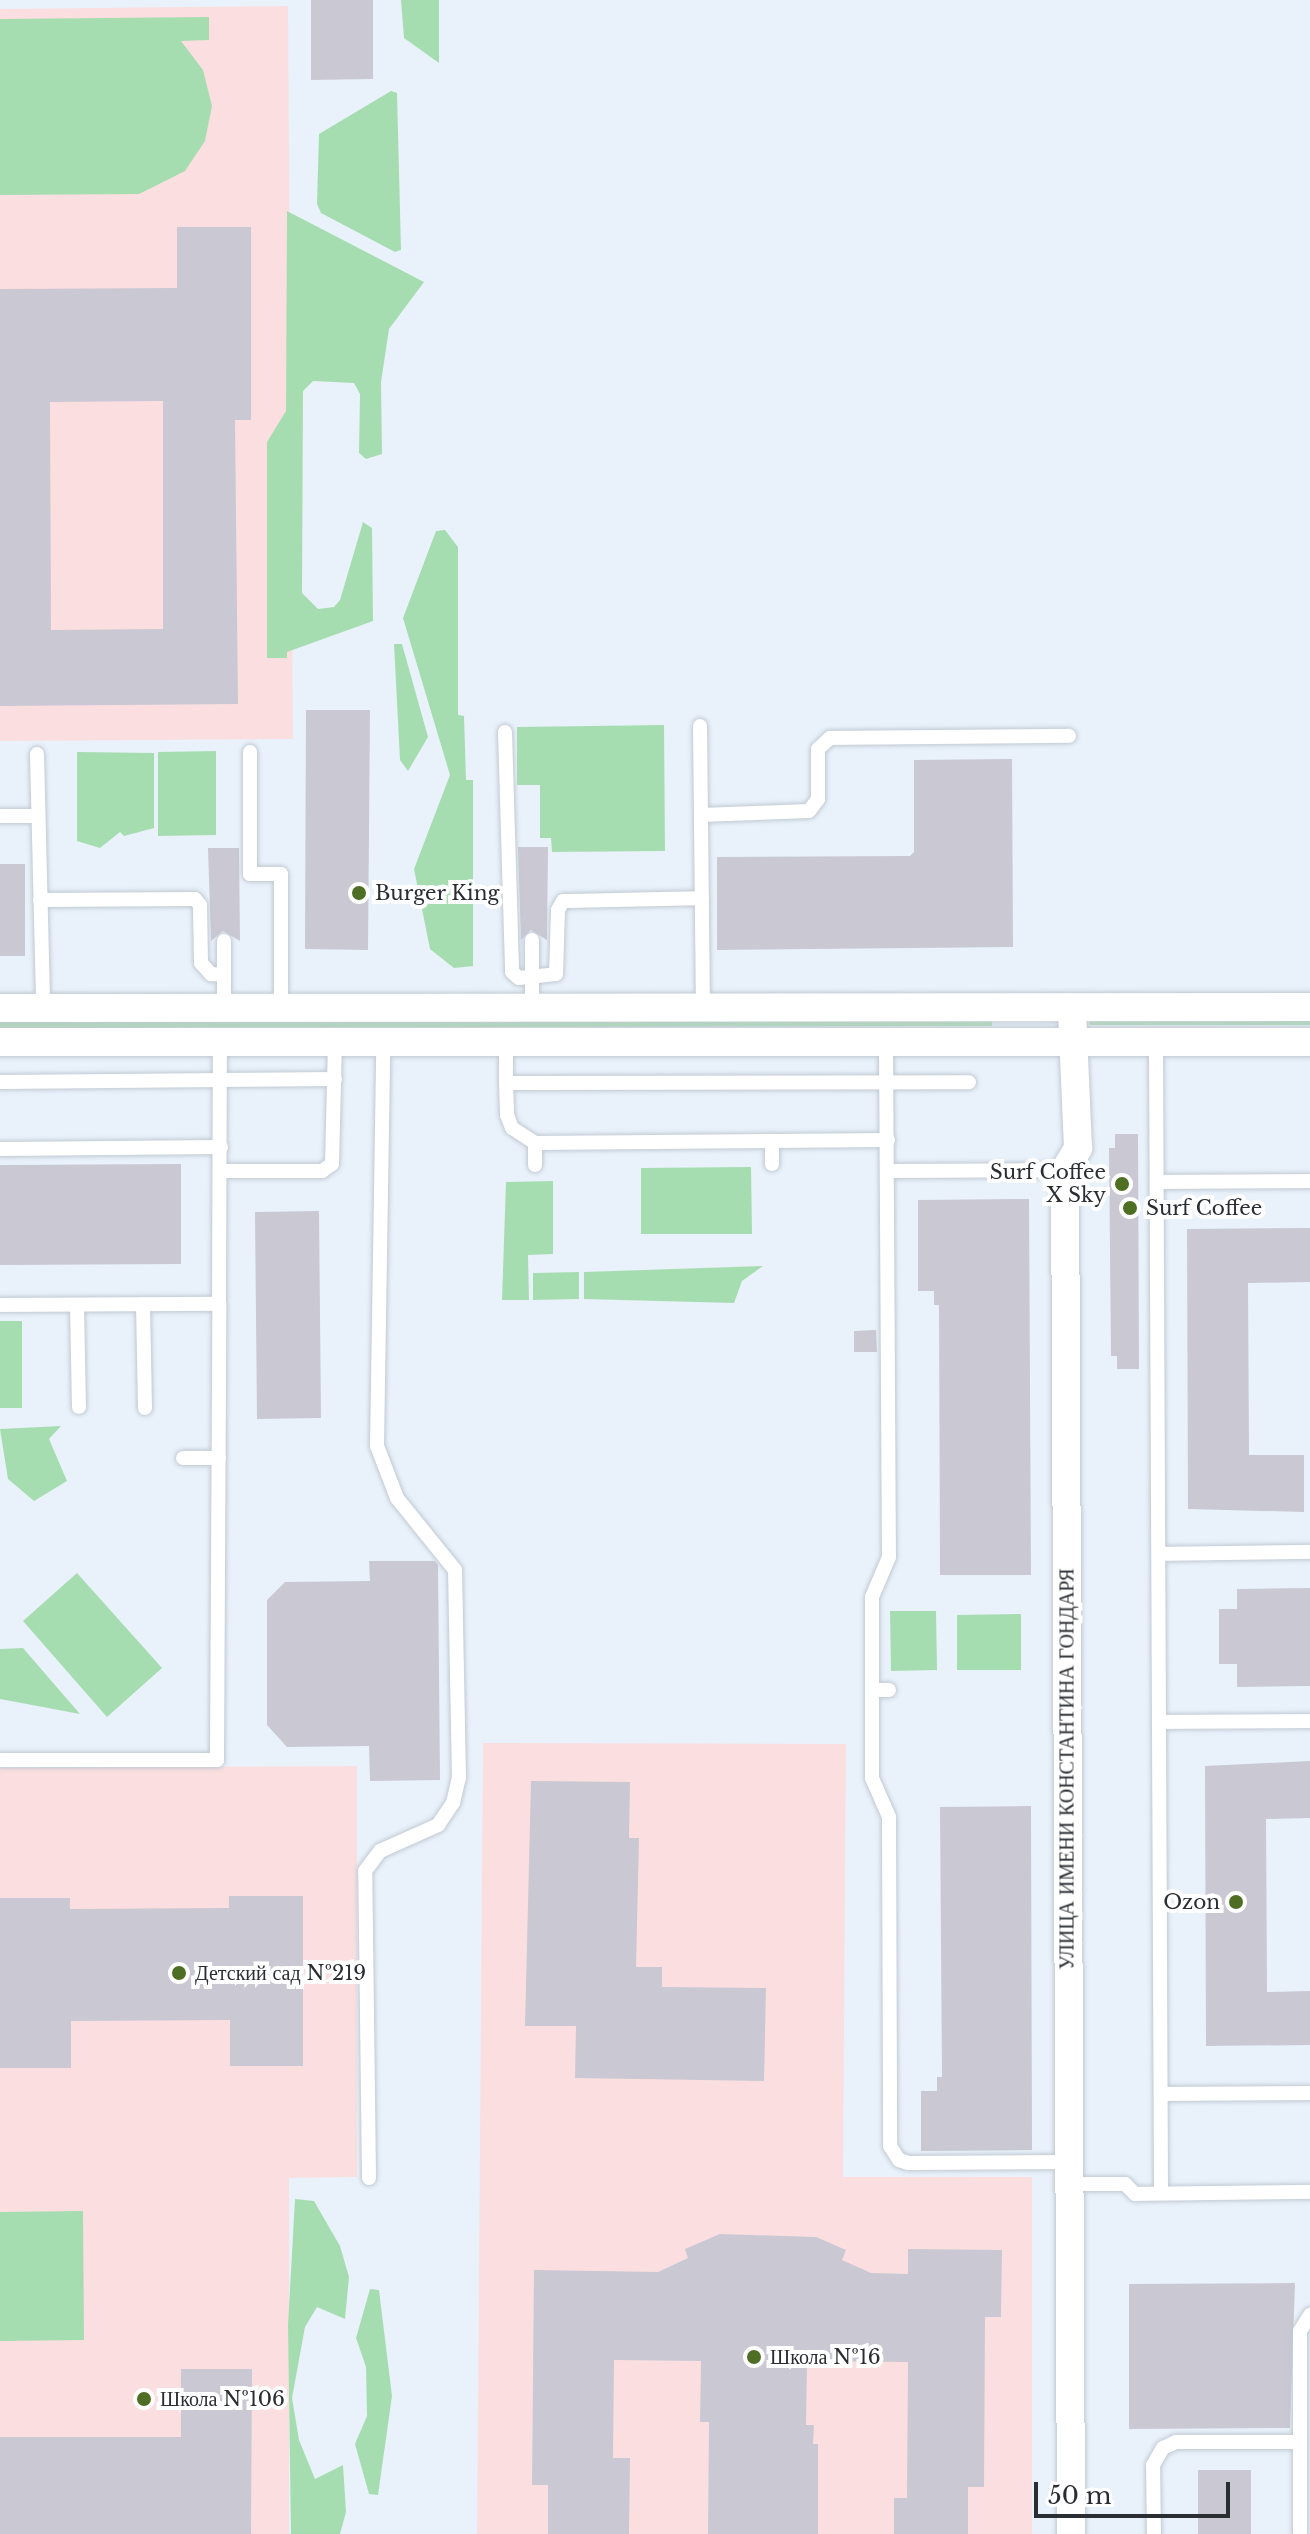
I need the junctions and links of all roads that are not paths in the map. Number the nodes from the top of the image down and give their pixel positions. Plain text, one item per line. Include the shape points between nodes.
1 (700, 726) dead end
2 (505, 732) dead end
3 (1069, 736) dead end
4 (250, 752) dead end
5 (37, 754) dead end
6 (701, 815) junction
7 (0, 816) edge
8 (38, 816) junction
9 (702, 898) junction
10 (40, 900) junction
11 (532, 940) dead end
12 (224, 941) dead end
13 (224, 975) junction
14 (532, 992) junction
15 (703, 1006) junction
16 (224, 1007) junction
17 (281, 1007) junction
18 (1310, 1007) edge
19 (0, 1008) edge
20 (43, 1008) junction
21 (1072, 1008) junction
22 (0, 1042) edge
23 (220, 1042) junction
24 (335, 1042) junction
25 (383, 1042) junction
26 (506, 1042) junction
27 (886, 1042) junction
28 (1073, 1042) junction
29 (1156, 1042) junction
30 (1310, 1042) edge
31 (335, 1079) junction
32 (220, 1080) junction
33 (0, 1082) edge
34 (887, 1082) junction
35 (969, 1082) dead end
36 (506, 1083) junction
37 (888, 1140) junction
38 (772, 1141) junction
39 (535, 1143) junction
40 (221, 1147) junction
41 (0, 1149) edge
42 (772, 1164) dead end
43 (535, 1165) dead end
44 (1065, 1170) junction
45 (221, 1171) junction
46 (888, 1171) junction
47 (1310, 1181) edge
48 (1157, 1182) junction
49 (143, 1304) junction
50 (219, 1304) junction
51 (0, 1305) edge
52 (77, 1305) junction
53 (79, 1407) dead end
54 (145, 1408) dead end
55 (183, 1458) dead end
56 (219, 1458) junction
57 (1310, 1552) edge
58 (1159, 1554) junction
59 (872, 1690) junction
60 (889, 1690) dead end
61 (1310, 1721) edge
62 (1159, 1722) junction
63 (0, 1760) edge
64 (1310, 2093) edge
65 (1161, 2094) junction
66 (1069, 2173) junction
67 (369, 2178) dead end
68 (1310, 2192) edge
69 (1161, 2193) junction
70 (1310, 2315) edge
71 (1305, 2342) edge
72 (1300, 2442) junction
73 (1071, 2534) edge
74 (1154, 2534) edge
75 (1300, 2534) edge

1 - 6 lane
2 - 14 lane via 508,963
3 - 6 lane via 830,738 818,749 818,799 809,811
4 - 17 lane via 250,874 281,874
5 - 8 lane
6 - 9 lane
7 - 8 lane
8 - 10 lane
9 - 14 lane via 563,901 558,910 556,974
9 - 15 lane
10 - 13 lane via 195,899 200,905 201,963 211,974
10 - 20 lane
11 - 14 lane
12 - 13 lane
13 - 16 lane
14 - 15 street
14 - 17 street
15 - 21 street
16 - 17 street
16 - 20 street
18 - 21 street
19 - 20 street
21 - 28 street, УЛИЦА ИМЕНИ КОНСТАНТИНА ГОНДАРЯ
22 - 23 street
23 - 24 street
23 - 32 lane
24 - 25 street
24 - 31 lane
25 - 26 street
25 - 67 lane via 377,1446 397,1498 455,1570 459,1778 453,1803 438,1825 380,1851 365,1871
26 - 27 street
26 - 36 lane
27 - 28 street
27 - 34 lane
28 - 29 street
28 - 44 street, УЛИЦА ИМЕНИ КОНСТАНТИНА ГОНДАРЯ via 1078,1148
29 - 30 street
29 - 48 lane
31 - 32 lane
31 - 45 lane via 335,1159 327,1169
32 - 33 lane
32 - 40 lane
34 - 35 lane
34 - 36 lane
34 - 37 lane
36 - 39 lane via 512,1128
37 - 38 lane
37 - 46 lane
38 - 39 lane
38 - 42 lane
39 - 43 lane
40 - 41 lane
40 - 45 lane
44 - 46 lane
44 - 66 street, УЛИЦА ИМЕНИ КОНСТАНТИНА ГОНДАРЯ
45 - 50 lane
46 - 59 lane via 889,1557 872,1597
47 - 48 lane
48 - 58 lane
49 - 50 lane
49 - 52 lane
49 - 54 lane
50 - 56 lane
51 - 52 lane
52 - 53 lane
55 - 56 lane
56 - 63 lane via 217,1760
57 - 58 lane
58 - 62 lane
59 - 60 lane
59 - 66 lane via 873,1782 889,1817 892,2153 908,2163
61 - 62 lane
62 - 65 lane
64 - 65 lane
65 - 69 lane
66 - 69 lane via 1125,2184 1135,2194
66 - 73 street, УЛИЦА ИМЕНИ КОНСТАНТИНА ГОНДАРЯ
68 - 69 lane
70 - 71 lane via 1301,2323
71 - 72 lane
72 - 74 lane via 1176,2442 1163,2448 1153,2465
72 - 75 lane

